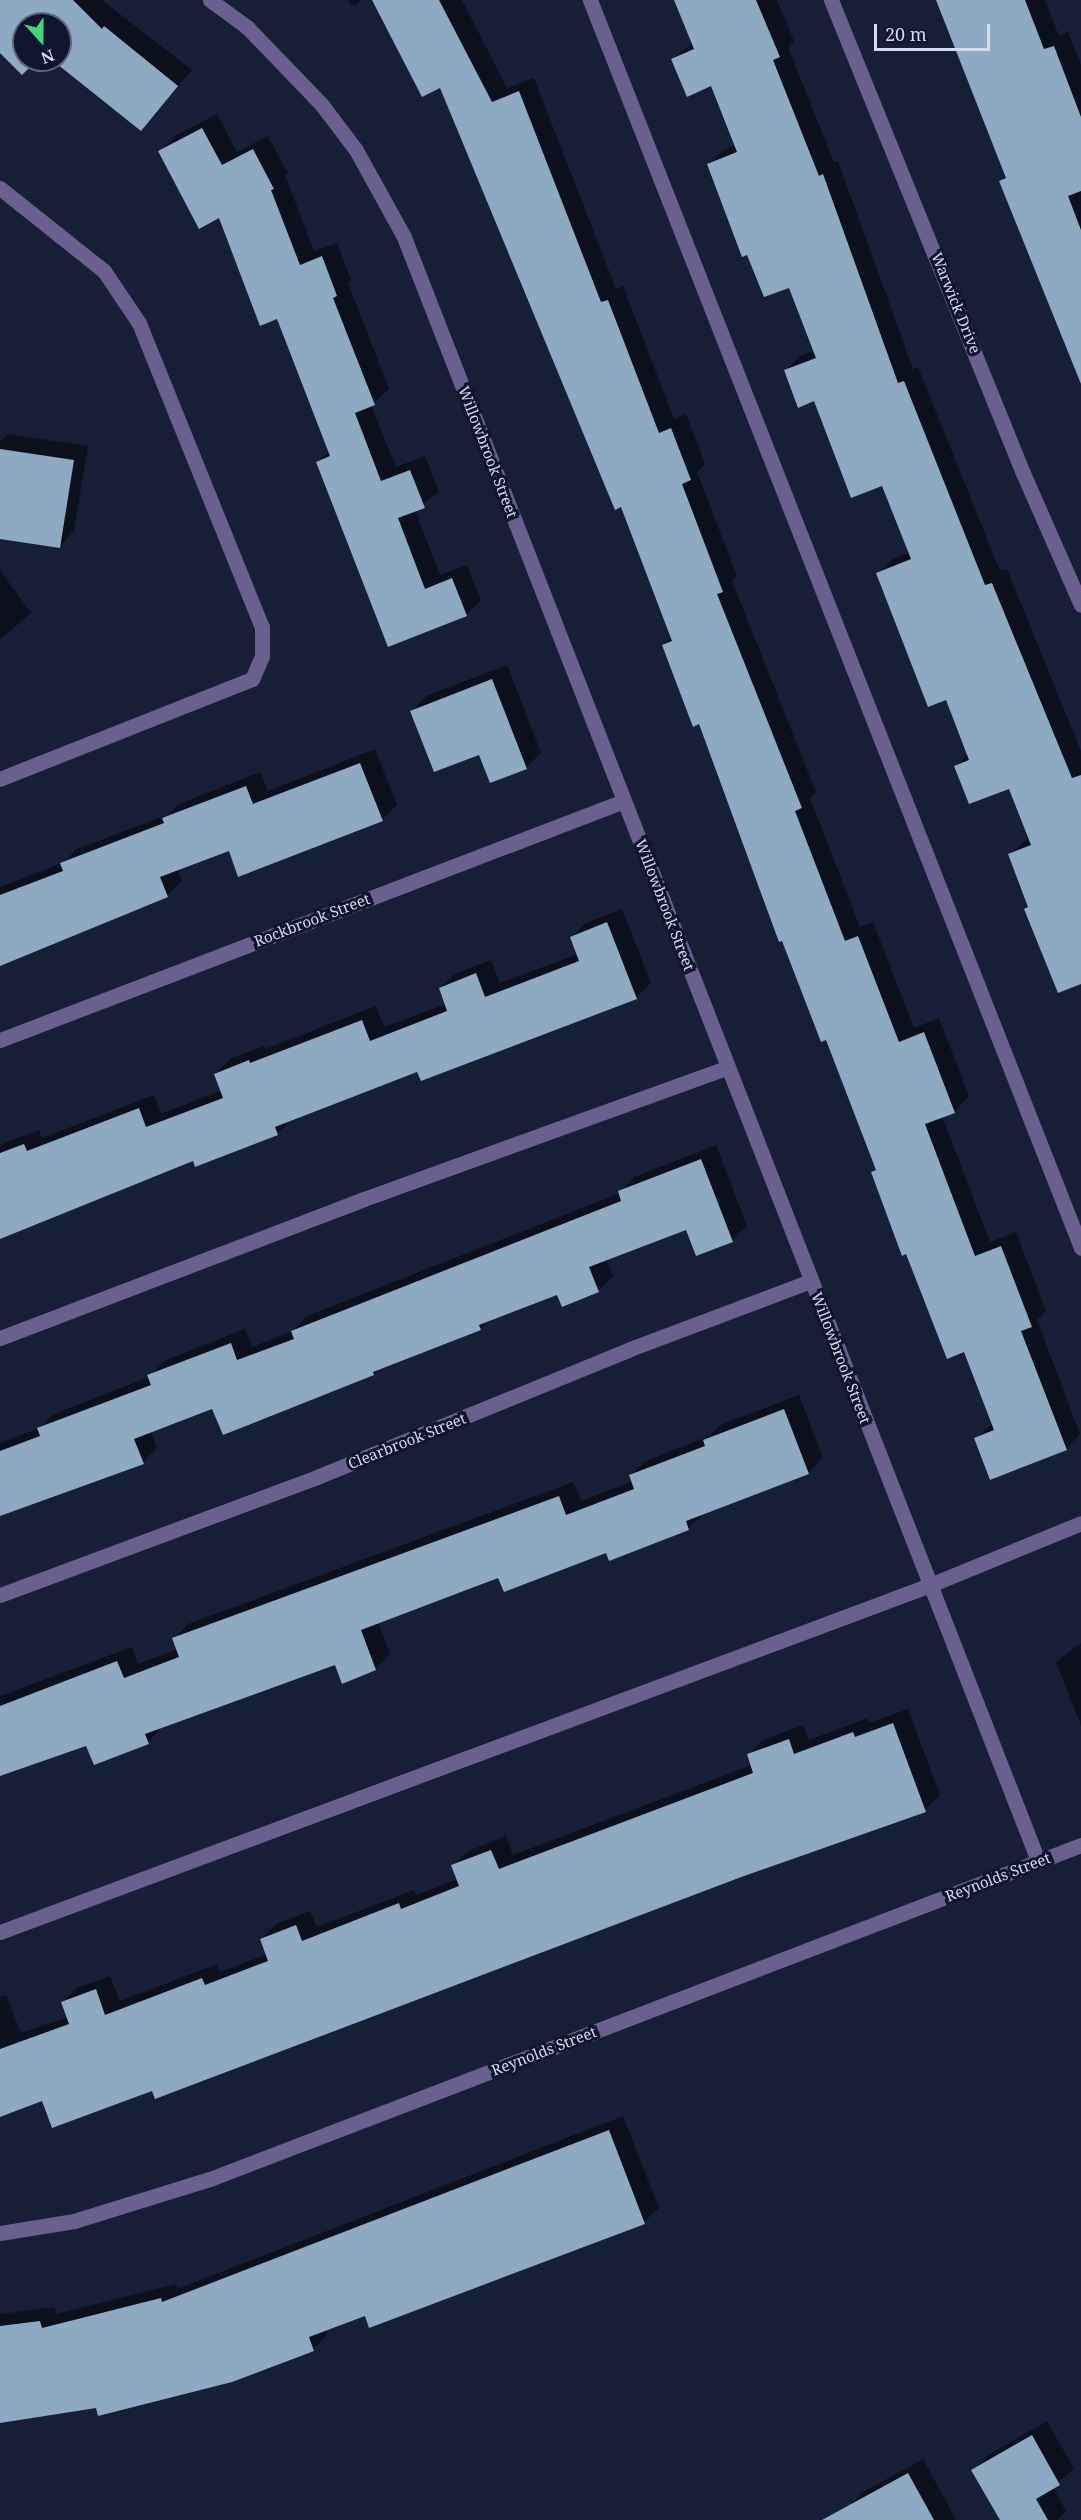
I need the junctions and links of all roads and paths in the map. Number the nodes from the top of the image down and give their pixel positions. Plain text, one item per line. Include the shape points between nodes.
1 (210, 0) edge
2 (590, 0) edge
3 (831, 0) edge
4 (0, 188) edge
5 (1081, 605) edge
6 (0, 779) edge
7 (624, 801) junction
8 (0, 1040) edge
9 (728, 1067) junction
10 (1081, 1248) edge
11 (811, 1281) junction
12 (0, 1338) edge
13 (1081, 1523) edge
14 (930, 1585) junction
15 (0, 1596) edge
16 (1081, 1845) edge
17 (1038, 1862) junction
18 (0, 1932) edge
19 (0, 2233) edge

1 - 7 street, Willowbrook Street via 254,34 322,105 356,150 404,237
2 - 10 street
3 - 5 street, Warwick Drive via 1023,473
4 - 6 street via 104,271 139,323 262,627 262,656 252,679
7 - 8 street, Rockbrook Street
7 - 9 street, Willowbrook Street
9 - 11 street, Willowbrook Street
9 - 12 street via 364,1199
11 - 14 street, Willowbrook Street
11 - 15 street, Clearbrook Street via 630,1349 317,1478
13 - 14 street
14 - 17 street, Willowbrook Street
14 - 18 street
16 - 17 street, Reynolds Street
17 - 19 street, Reynolds Street via 210,2179 74,2221

